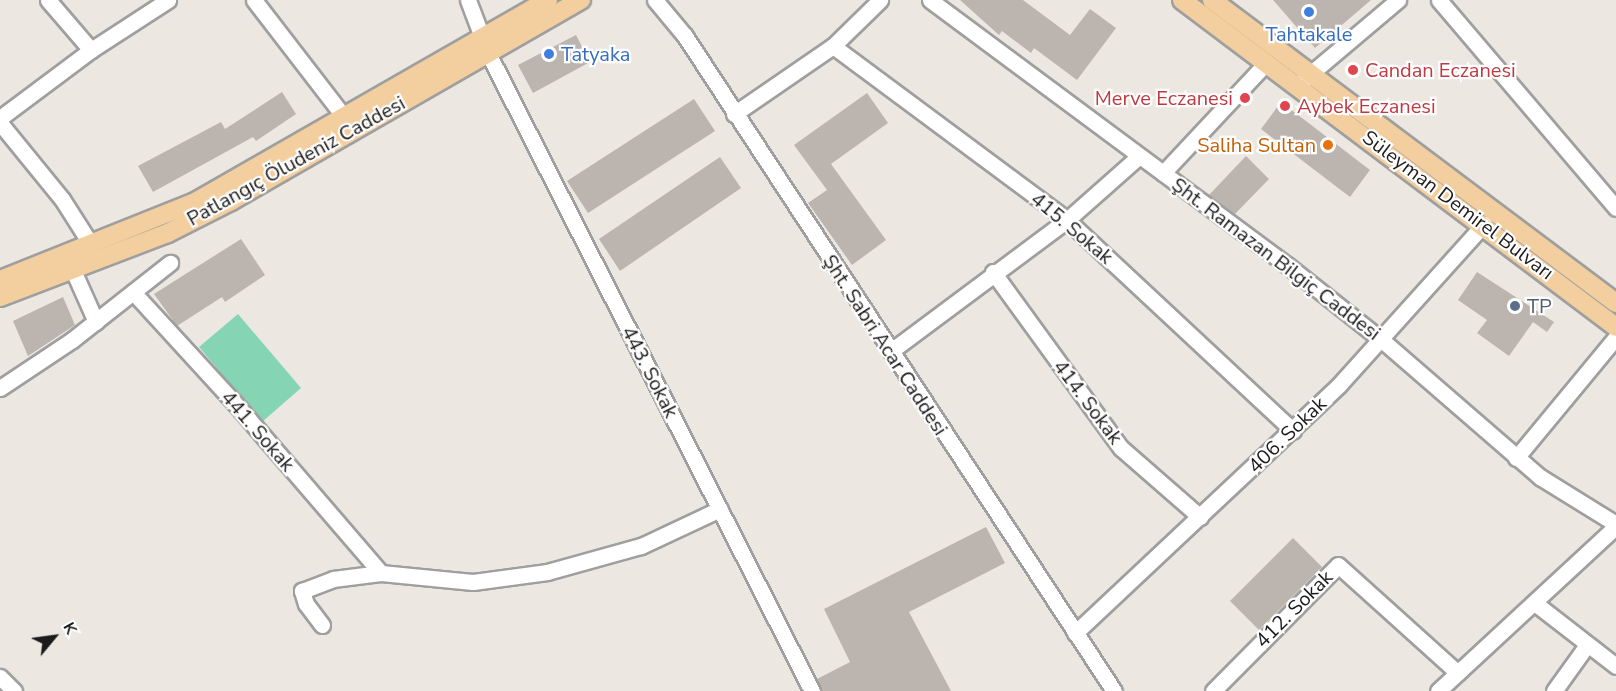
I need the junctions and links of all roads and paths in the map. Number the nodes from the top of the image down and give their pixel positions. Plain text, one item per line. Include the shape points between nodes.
1 (48, 0) edge
2 (168, 0) edge
3 (254, 0) edge
4 (468, 0) edge
5 (548, 0) edge
6 (581, 0) edge
7 (655, 0) edge
8 (880, 0) edge
9 (930, 0) edge
10 (1182, 0) edge
11 (1212, 0) edge
12 (1398, 0) edge
13 (1438, 0) edge
14 (486, 45) junction
15 (832, 46) junction
16 (91, 50) junction
17 (1267, 62) junction
18 (1304, 79) junction
19 (734, 114) junction
20 (344, 117) junction
21 (0, 118) edge
22 (0, 123) edge
23 (1139, 156) junction
24 (1163, 173) junction
25 (1614, 203) edge
26 (1067, 220) junction
27 (1484, 224) junction
28 (90, 243) junction
29 (170, 263) dead end
30 (72, 268) junction
31 (993, 272) junction
32 (0, 280) edge
33 (133, 292) junction
34 (0, 297) edge
35 (1616, 303) edge
36 (96, 322) junction
37 (1616, 327) edge
38 (1616, 337) edge
39 (1383, 341) junction
40 (891, 351) junction
41 (0, 388) edge
42 (1293, 431) junction
43 (1516, 458) junction
44 (720, 509) junction
45 (1200, 517) junction
46 (1616, 525) edge
47 (381, 573) junction
48 (1536, 604) junction
49 (322, 625) dead end
50 (1075, 633) junction
51 (1587, 645) junction
52 (1616, 666) edge
53 (1458, 673) junction
54 (0, 677) edge
55 (14, 691) edge
56 (812, 691) edge
57 (1114, 691) edge
58 (1213, 691) edge
59 (1438, 691) edge
60 (1554, 691) edge

1 - 16 street
2 - 16 street
3 - 20 street
4 - 14 street, 443. Sokak
5 - 14 main road, Patlangıç Öludeniz Caddesi
6 - 14 main road, Patlangıç Öludeniz Caddesi
7 - 19 street, Şht. Sabri Acar Caddesi via 685,36
8 - 15 street
9 - 23 street, Şht. Ramazan Bilgiç Caddesi
10 - 17 main road, Süleyman Demirel Bulvarı
11 - 18 main road, Süleyman Demirel Bulvarı
12 - 18 street
13 - 25 street
14 - 20 main road, Patlangıç Öludeniz Caddesi
14 - 30 main road, Patlangıç Öludeniz Caddesi via 213,210 162,235
14 - 44 street, 443. Sokak
15 - 19 street
15 - 26 street, 415. Sokak
16 - 21 street
17 - 18 main road, Süleyman Demirel Bulvarı
17 - 24 street
18 - 27 main road, Süleyman Demirel Bulvarı
18 - 35 main road, Süleyman Demirel Bulvarı
19 - 40 street, Şht. Sabri Acar Caddesi
20 - 28 main road, Patlangıç Öludeniz Caddesi via 195,202
22 - 28 street via 62,199
23 - 24 street, Şht. Ramazan Bilgiç Caddesi
23 - 26 street
24 - 39 street, Şht. Ramazan Bilgiç Caddesi
26 - 31 street
26 - 42 street, 415. Sokak
27 - 37 main road, Süleyman Demirel Bulvarı
27 - 39 street, 406. Sokak
28 - 32 main road, Patlangıç Öludeniz Caddesi
29 - 33 street
30 - 34 main road, Patlangıç Öludeniz Caddesi
30 - 36 street
31 - 40 street
31 - 45 street, 414. Sokak via 1121,448
33 - 36 street
33 - 47 street, 441. Sokak
36 - 41 street
38 - 43 street
39 - 42 street, 406. Sokak
39 - 43 street, Şht. Ramazan Bilgiç Caddesi
40 - 50 street, Şht. Sabri Acar Caddesi
42 - 45 street, 406. Sokak
43 - 46 street, Şht. Ramazan Bilgiç Caddesi
44 - 47 street via 641,546 547,572 473,582
44 - 56 street, 443. Sokak
45 - 50 street, 406. Sokak
46 - 48 street
47 - 49 street via 333,579 302,591 306,604
48 - 51 street
48 - 53 street
50 - 57 street, Şht. Sabri Acar Caddesi
51 - 52 street
51 - 60 street
53 - 58 street, 412. Sokak via 1338,565
53 - 59 street
54 - 55 street

